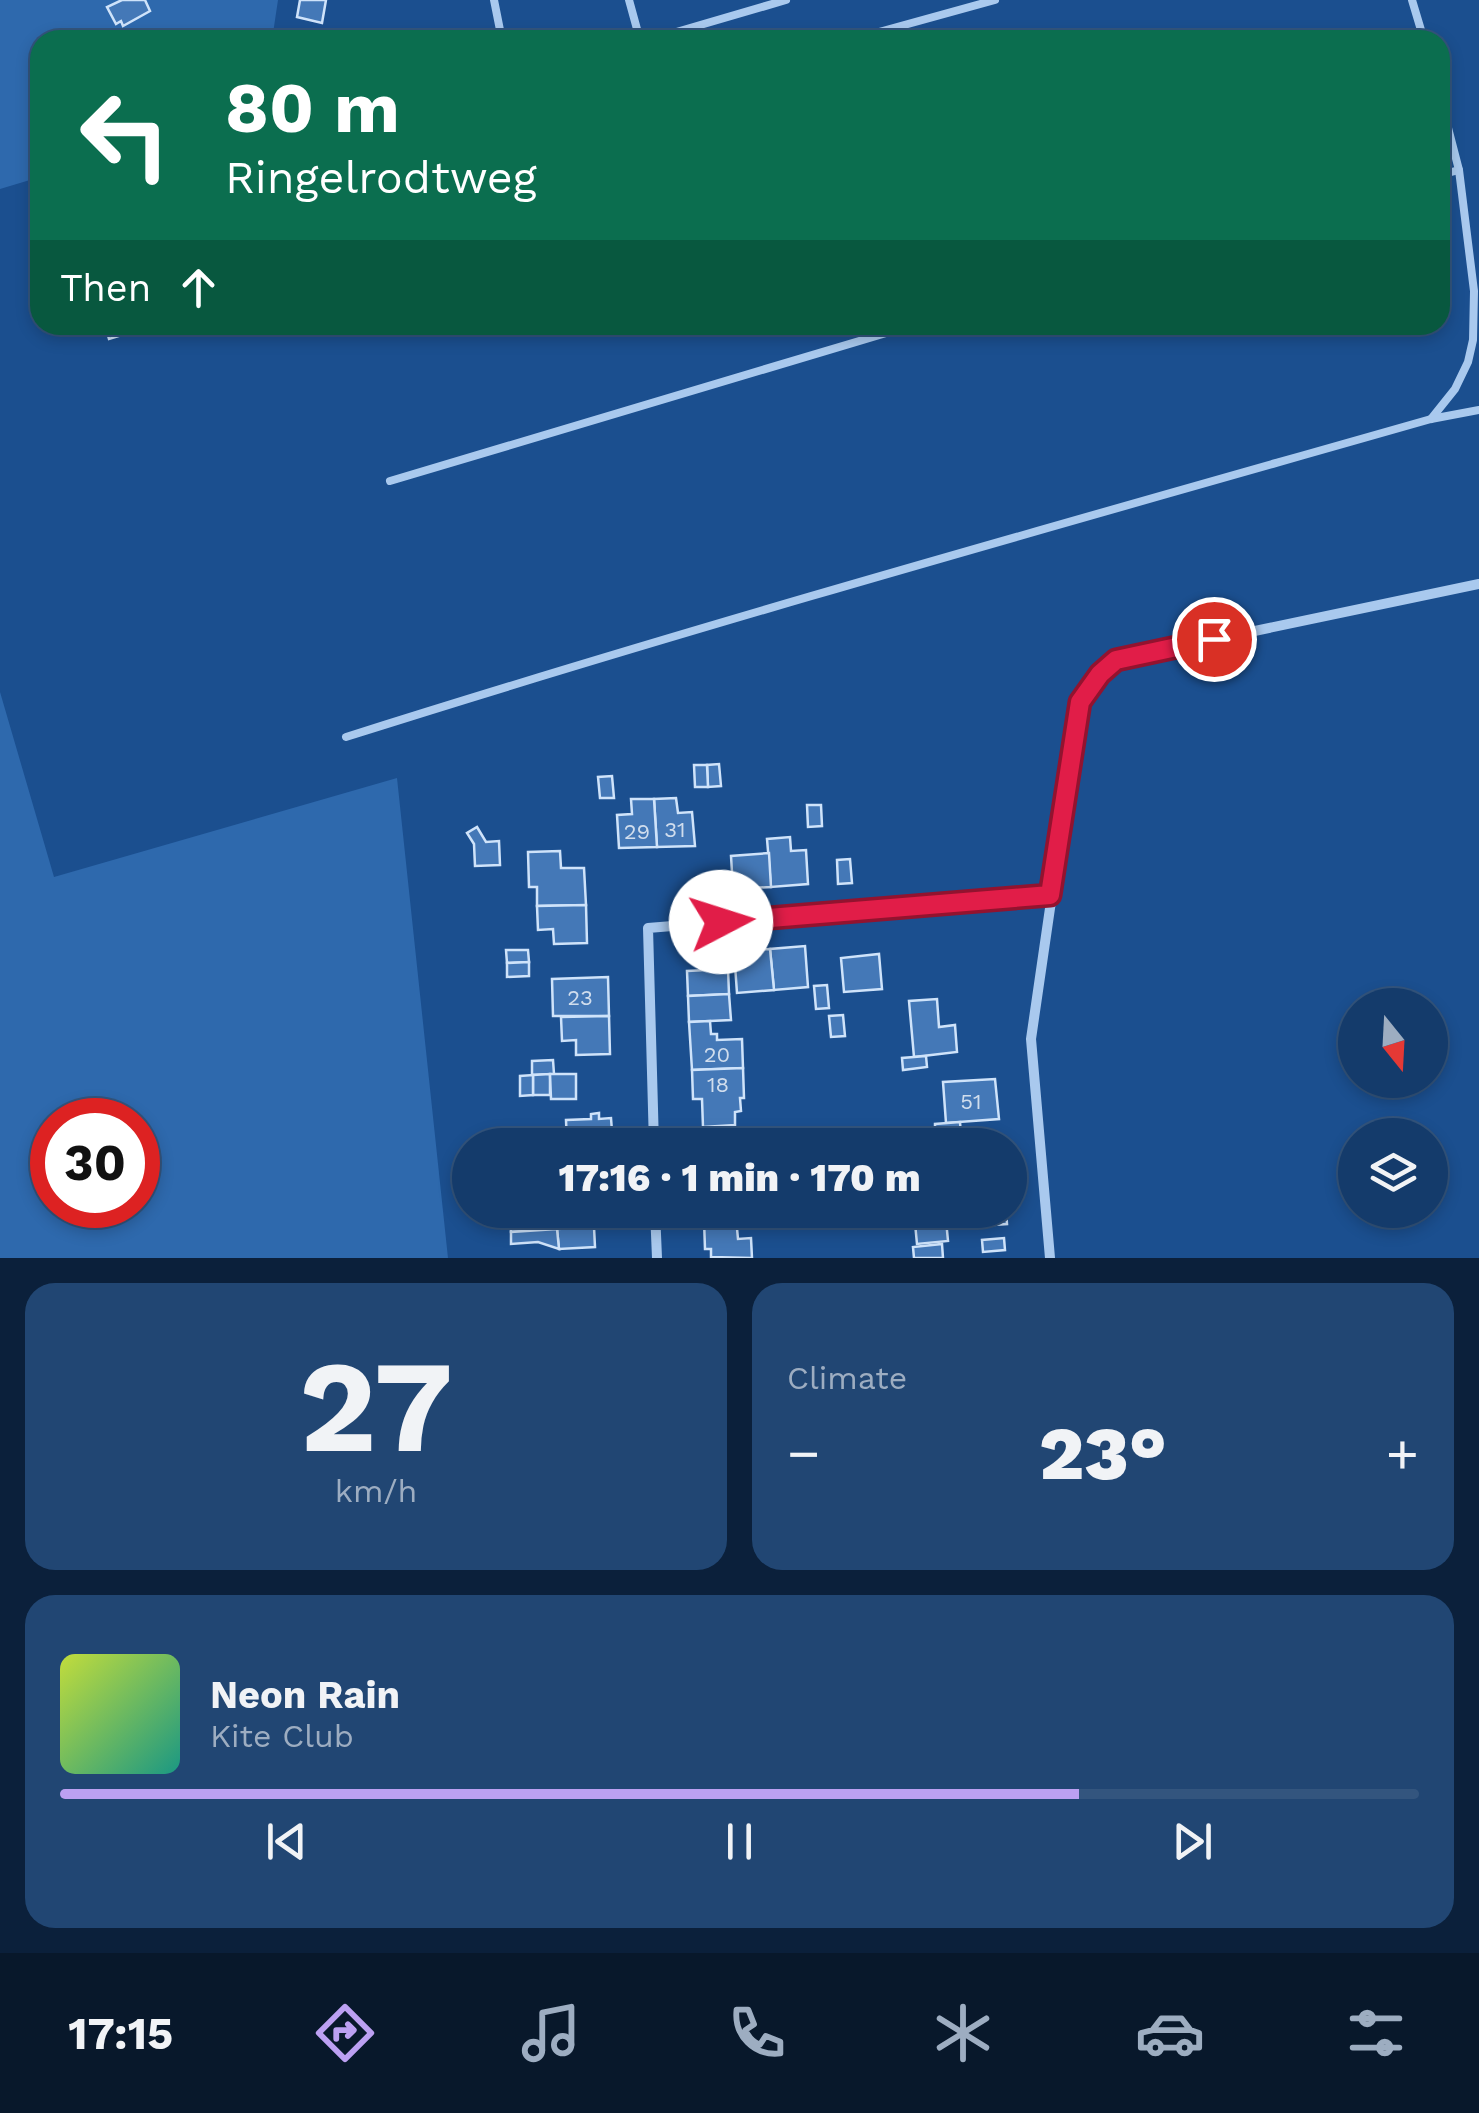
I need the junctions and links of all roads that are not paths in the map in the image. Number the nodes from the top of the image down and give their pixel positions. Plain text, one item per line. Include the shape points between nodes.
1 (494, 0) edge
2 (629, 0) edge
3 (786, 0) edge
4 (995, 0) edge
5 (1412, 0) edge
6 (500, 30) edge
7 (637, 30) edge
8 (684, 30) edge
9 (886, 30) edge
10 (1421, 30) edge
11 (1450, 134) edge
12 (1460, 170) junction
13 (1450, 172) edge
14 (879, 335) edge
15 (1479, 410) edge
16 (1431, 419) junction
17 (390, 481) dead end
18 (1479, 584) edge
19 (346, 736) dead end
20 (1050, 895) junction
21 (654, 1128) edge
22 (655, 1228) edge
23 (656, 1258) edge
24 (1050, 1258) edge

1 - 6 lane
2 - 7 lane
3 - 8 lane
4 - 9 lane
5 - 10 lane
11 - 12 lane
12 - 13 lane
12 - 16 lane via 1473,340 1454,389
14 - 17 lane
15 - 16 lane
16 - 19 lane
18 - 20 street via 1116,660 1080,702
20 - 21 street via 648,928
20 - 24 street via 1031,1038
22 - 23 street

